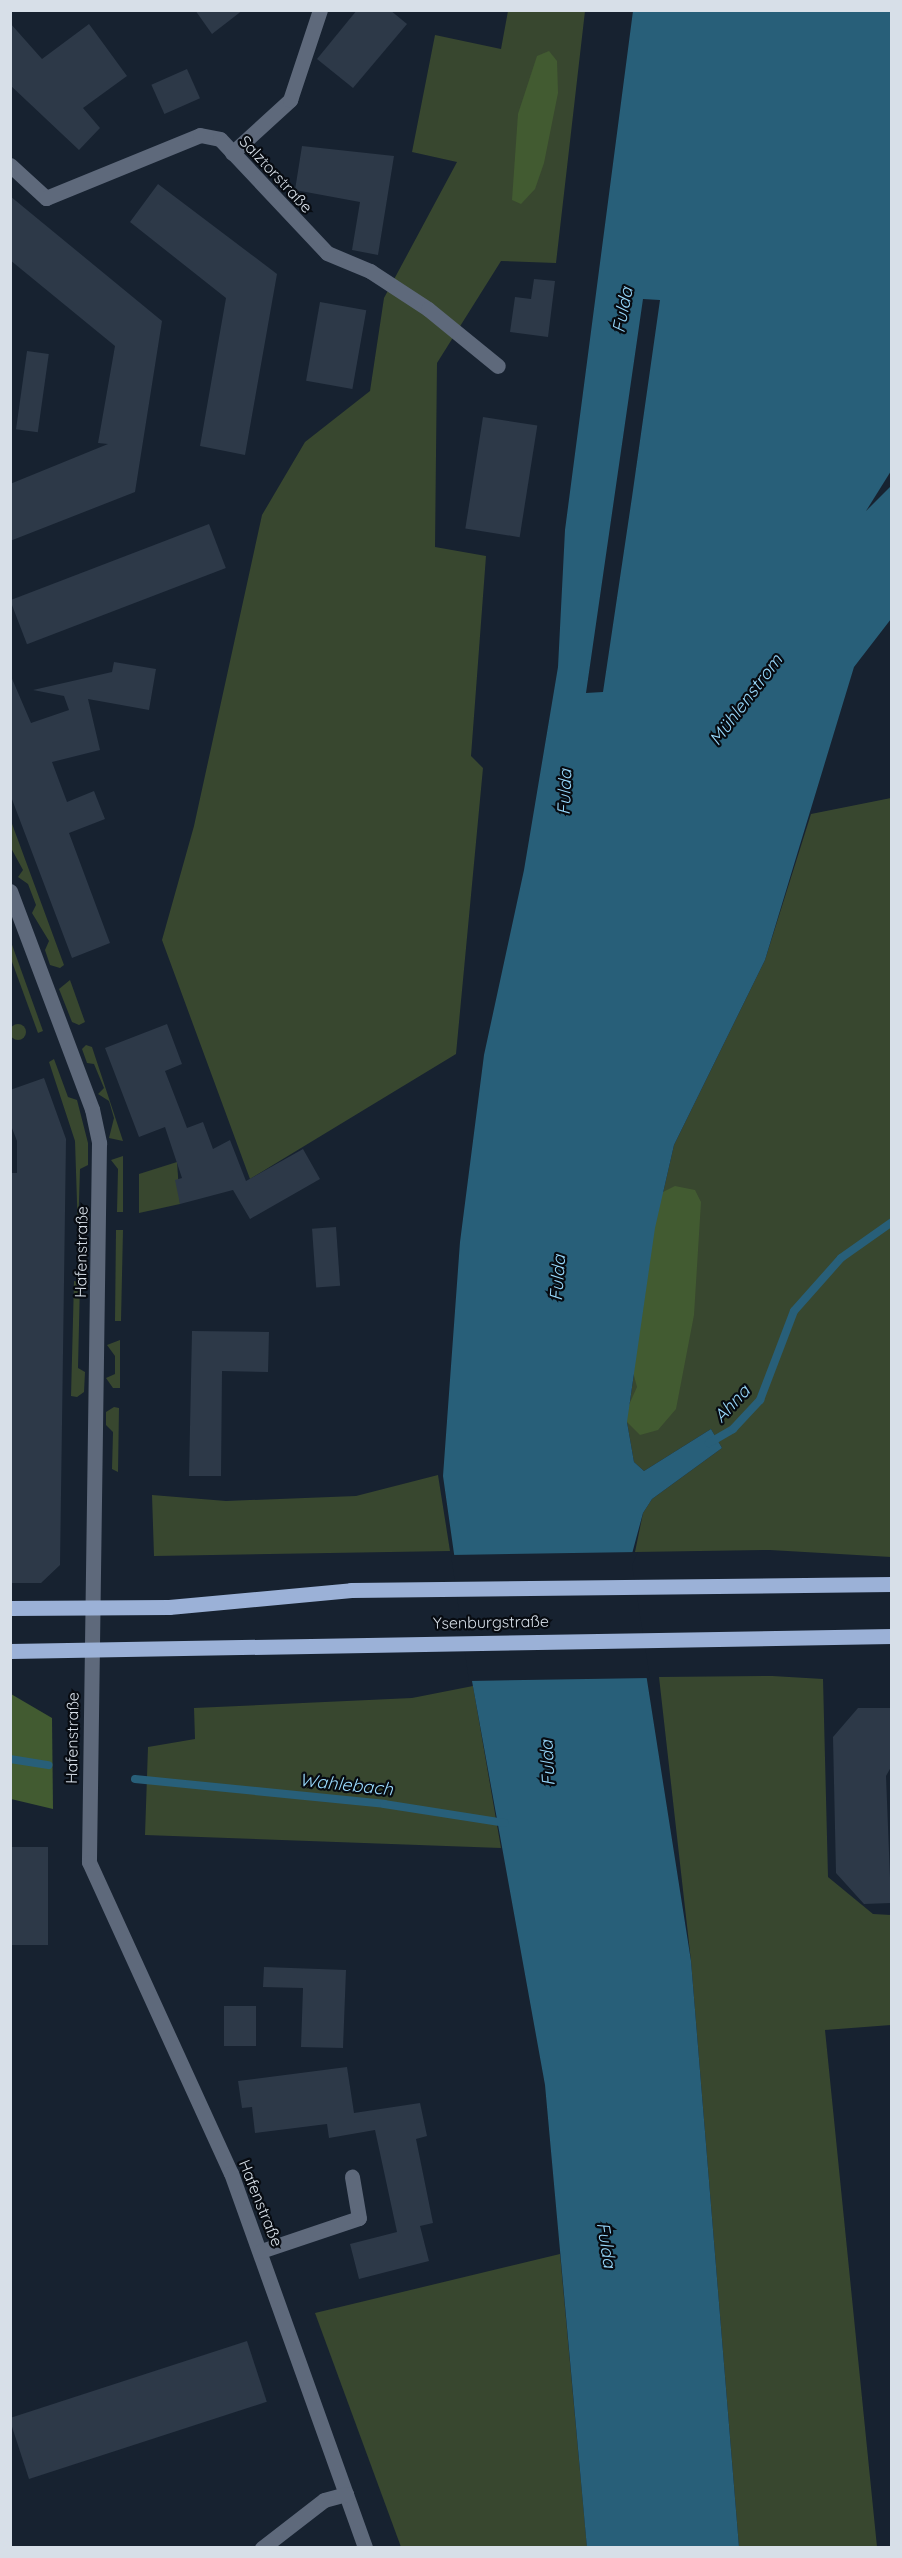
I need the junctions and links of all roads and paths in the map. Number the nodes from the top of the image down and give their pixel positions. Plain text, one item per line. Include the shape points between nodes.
1 (320, 10) edge
2 (232, 153) junction
3 (10, 165) edge
4 (498, 366) dead end
5 (10, 891) edge
6 (891, 1584) edge
7 (10, 1608) edge
8 (92, 1609) junction
9 (891, 1636) edge
10 (91, 1650) junction
11 (10, 1651) edge
12 (352, 2177) dead end
13 (261, 2252) junction
14 (346, 2494) junction
15 (262, 2547) edge
16 (364, 2547) edge

1 - 2 street via 290,100
2 - 3 street, Salztorstraße via 220,139 200,135 46,198
2 - 4 street, Salztorstraße via 327,253 370,271 409,296
5 - 8 street, Hafenstraße via 92,1109 99,1143
6 - 8 main road, Ysenburgstraße via 351,1590
7 - 8 main road, Ysenburgstraße
8 - 10 street, Hafenstraße
9 - 10 main road, Ysenburgstraße via 352,1641
10 - 11 main road, Ysenburgstraße
10 - 13 street, Hafenstraße via 89,1862
12 - 13 street via 358,2218
13 - 14 street, Hafenstraße
14 - 15 street via 324,2500
14 - 16 street, Hafenstraße

